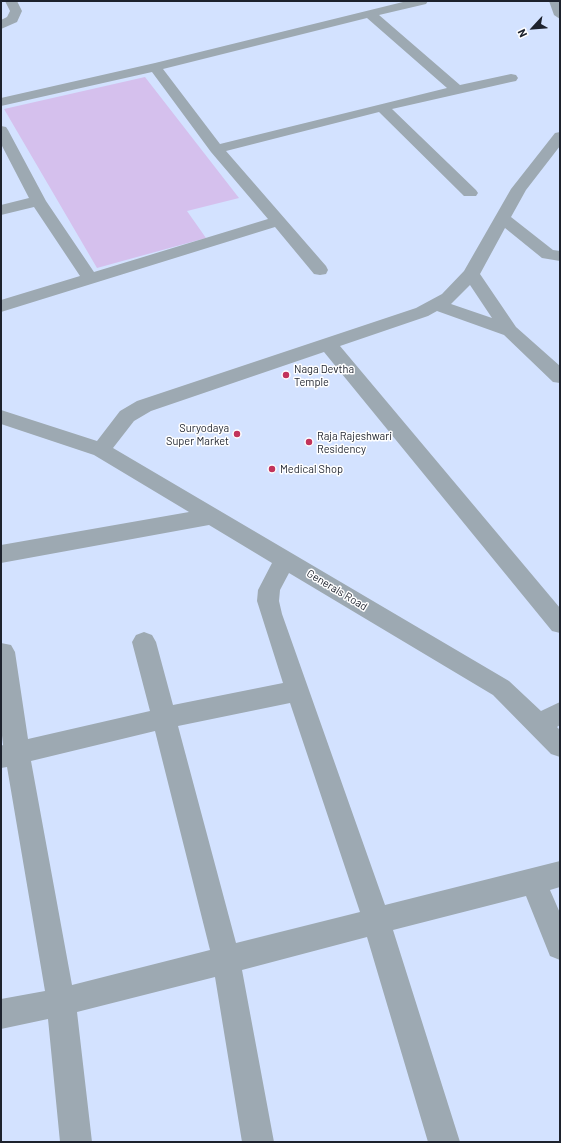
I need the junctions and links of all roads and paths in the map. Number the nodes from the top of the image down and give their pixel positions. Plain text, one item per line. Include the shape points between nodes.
1 (11, 1) edge
2 (422, 1) edge
3 (555, 1) edge
4 (370, 14) junction
5 (560, 14) edge
6 (1, 25) edge
7 (155, 67) junction
8 (511, 78) dead end
9 (457, 90) junction
10 (1, 102) edge
11 (382, 107) junction
12 (1, 130) edge
13 (560, 136) edge
14 (216, 149) junction
15 (470, 193) dead end
16 (38, 201) junction
17 (1, 210) edge
18 (504, 219) junction
19 (278, 221) junction
20 (560, 256) edge
21 (320, 270) dead end
22 (471, 274) junction
23 (90, 279) junction
24 (437, 305) junction
25 (1, 306) edge
26 (510, 331) junction
27 (327, 343) junction
28 (560, 376) edge
29 (1, 417) edge
30 (102, 450) junction
31 (212, 516) junction
32 (1, 554) edge
33 (285, 559) junction
34 (560, 624) edge
35 (144, 642) dead end
36 (3, 652) dead end
37 (297, 691) junction
38 (560, 713) edge
39 (164, 718) junction
40 (538, 725) junction
41 (560, 746) edge
42 (9, 755) edge
43 (560, 874) edge
44 (533, 881) junction
45 (376, 920) junction
46 (560, 946) edge
47 (226, 958) junction
48 (61, 1002) junction
49 (1, 1014) edge
50 (76, 1142) edge
51 (258, 1142) edge
52 (444, 1142) edge

1 - 6 street via 16,11 12,19
2 - 4 street
3 - 5 street
4 - 7 street
4 - 9 street
7 - 10 street
7 - 14 street
8 - 9 street
9 - 11 street
11 - 14 street
11 - 15 street
12 - 16 street
13 - 18 street via 519,189
14 - 19 street
16 - 17 street
16 - 23 street
18 - 20 street via 548,254
18 - 22 street
19 - 21 street
19 - 23 street
22 - 24 street via 457,291
22 - 26 street
23 - 25 street
24 - 26 street
24 - 27 street
26 - 28 street
27 - 30 street via 144,406 123,420
27 - 34 street
29 - 30 street, Generals Road
30 - 31 street, Generals Road
31 - 32 street
31 - 33 street, Generals Road
33 - 37 street via 269,590 268,601
33 - 40 street, Generals Road via 501,688
35 - 39 street
36 - 42 street
37 - 39 street
37 - 45 street
38 - 40 street
39 - 42 street
39 - 47 street
40 - 41 street, Generals Road
42 - 48 street
43 - 44 street
44 - 45 street
44 - 46 street
45 - 47 street
45 - 52 street
47 - 48 street
47 - 51 street
48 - 49 street
48 - 50 street

